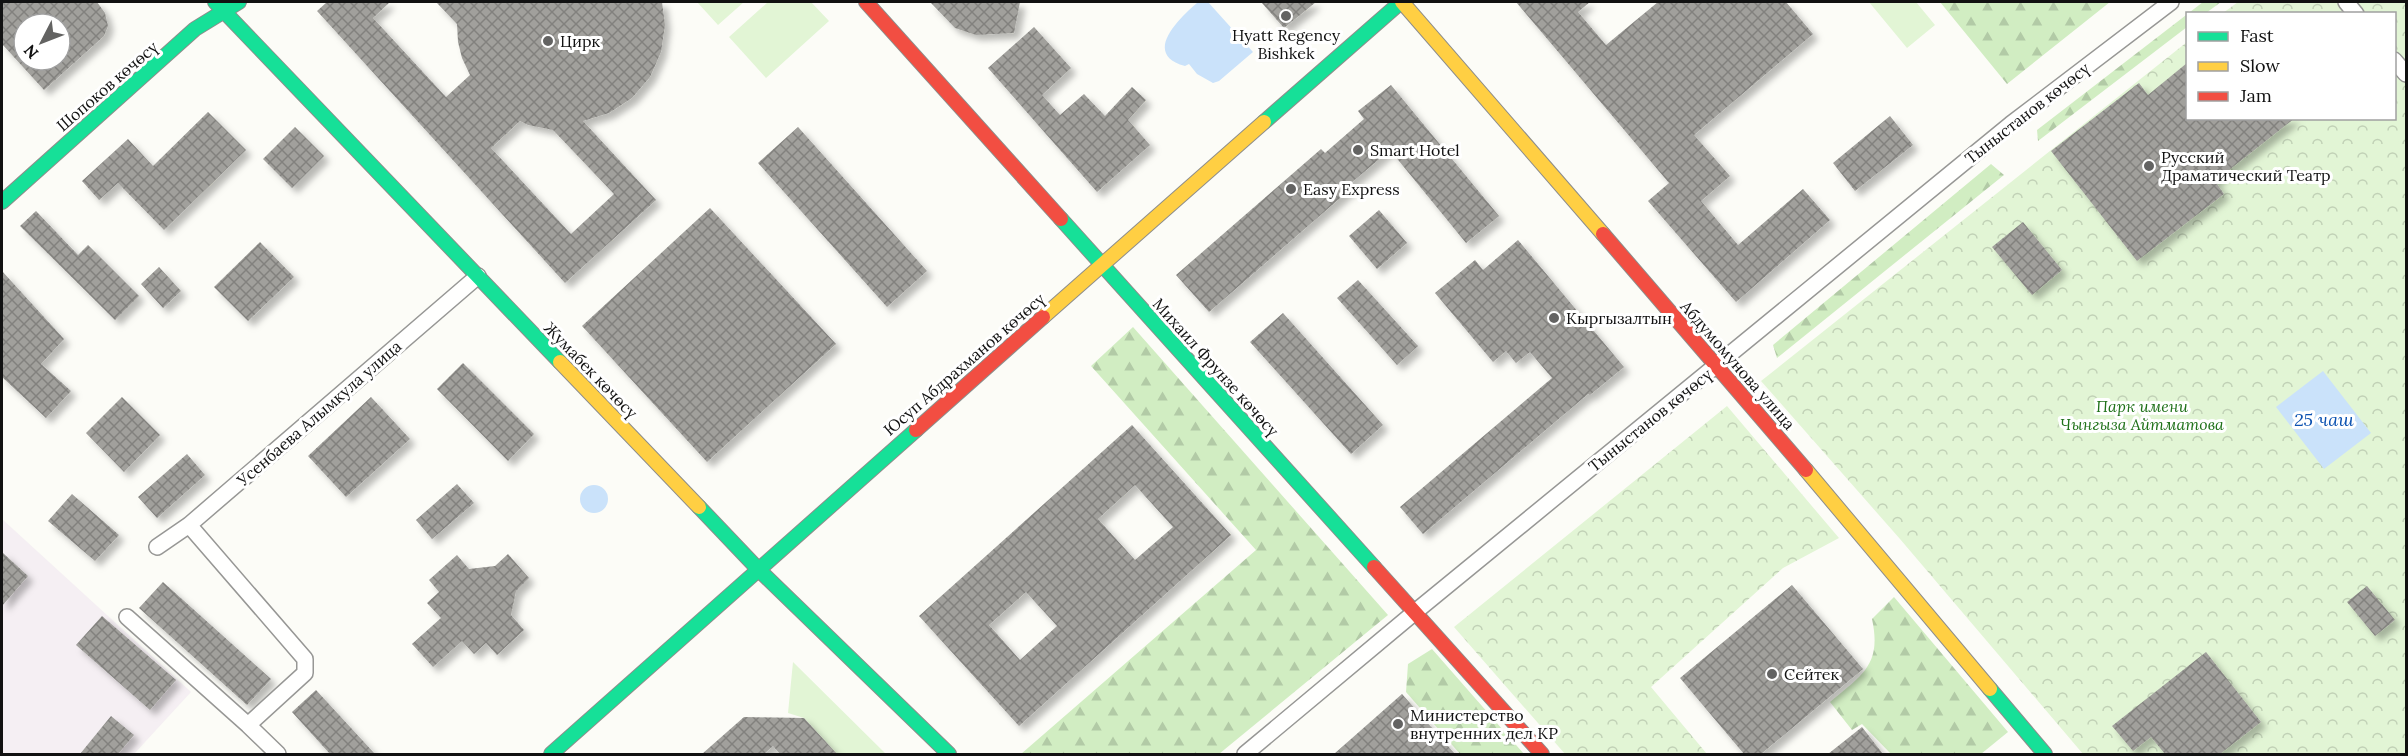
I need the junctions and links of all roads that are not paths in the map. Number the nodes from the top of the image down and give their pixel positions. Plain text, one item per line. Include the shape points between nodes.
1 (215, 2) edge
2 (239, 2) edge
3 (866, 2) edge
4 (1401, 2) edge
5 (2171, 2) edge
6 (225, 12) junction
7 (2396, 62) edge
8 (2406, 74) edge
9 (2, 202) edge
10 (1103, 263) junction
11 (478, 276) junction
12 (1717, 365) junction
13 (189, 525) junction
14 (158, 547) dead end
15 (758, 569) junction
16 (1415, 612) junction
17 (127, 617) dead end
18 (248, 725) junction
19 (278, 754) edge
20 (551, 754) edge
21 (949, 754) edge
22 (1245, 754) edge
23 (1542, 754) edge
24 (2045, 754) edge

1 - 6 street, Жумабек көчөсү
2 - 6 street, Шопоков көчөсү
3 - 10 street, Михаил Фрунзе көчөсү
4 - 10 street, Юсуп Абдрахманов көчөсү
4 - 12 street, Абдумомунова улица
5 - 12 street, Тыныстанов көчөсү via 2010,124
6 - 9 street, Шопоков көчөсү via 195,29
6 - 11 street, Жумабек көчөсү
7 - 8 street
10 - 15 street, Юсуп Абдрахманов көчөсү
10 - 16 street, Михаил Фрунзе көчөсү
11 - 13 street, Усенбаева Алымкула улица
11 - 15 street, Жумабек көчөсү
12 - 16 street, Тыныстанов көчөсү
12 - 24 street, Абдумомунова улица
13 - 14 street, Усенбаева Алымкула улица
13 - 18 street via 304,659 305,673
15 - 20 street, Юсуп Абдрахманов көчөсү
15 - 21 street, Жумабек көчөсү
16 - 22 street, Тыныстанов көчөсү
16 - 23 street, Михаил Фрунзе көчөсү
17 - 18 street
18 - 19 street

